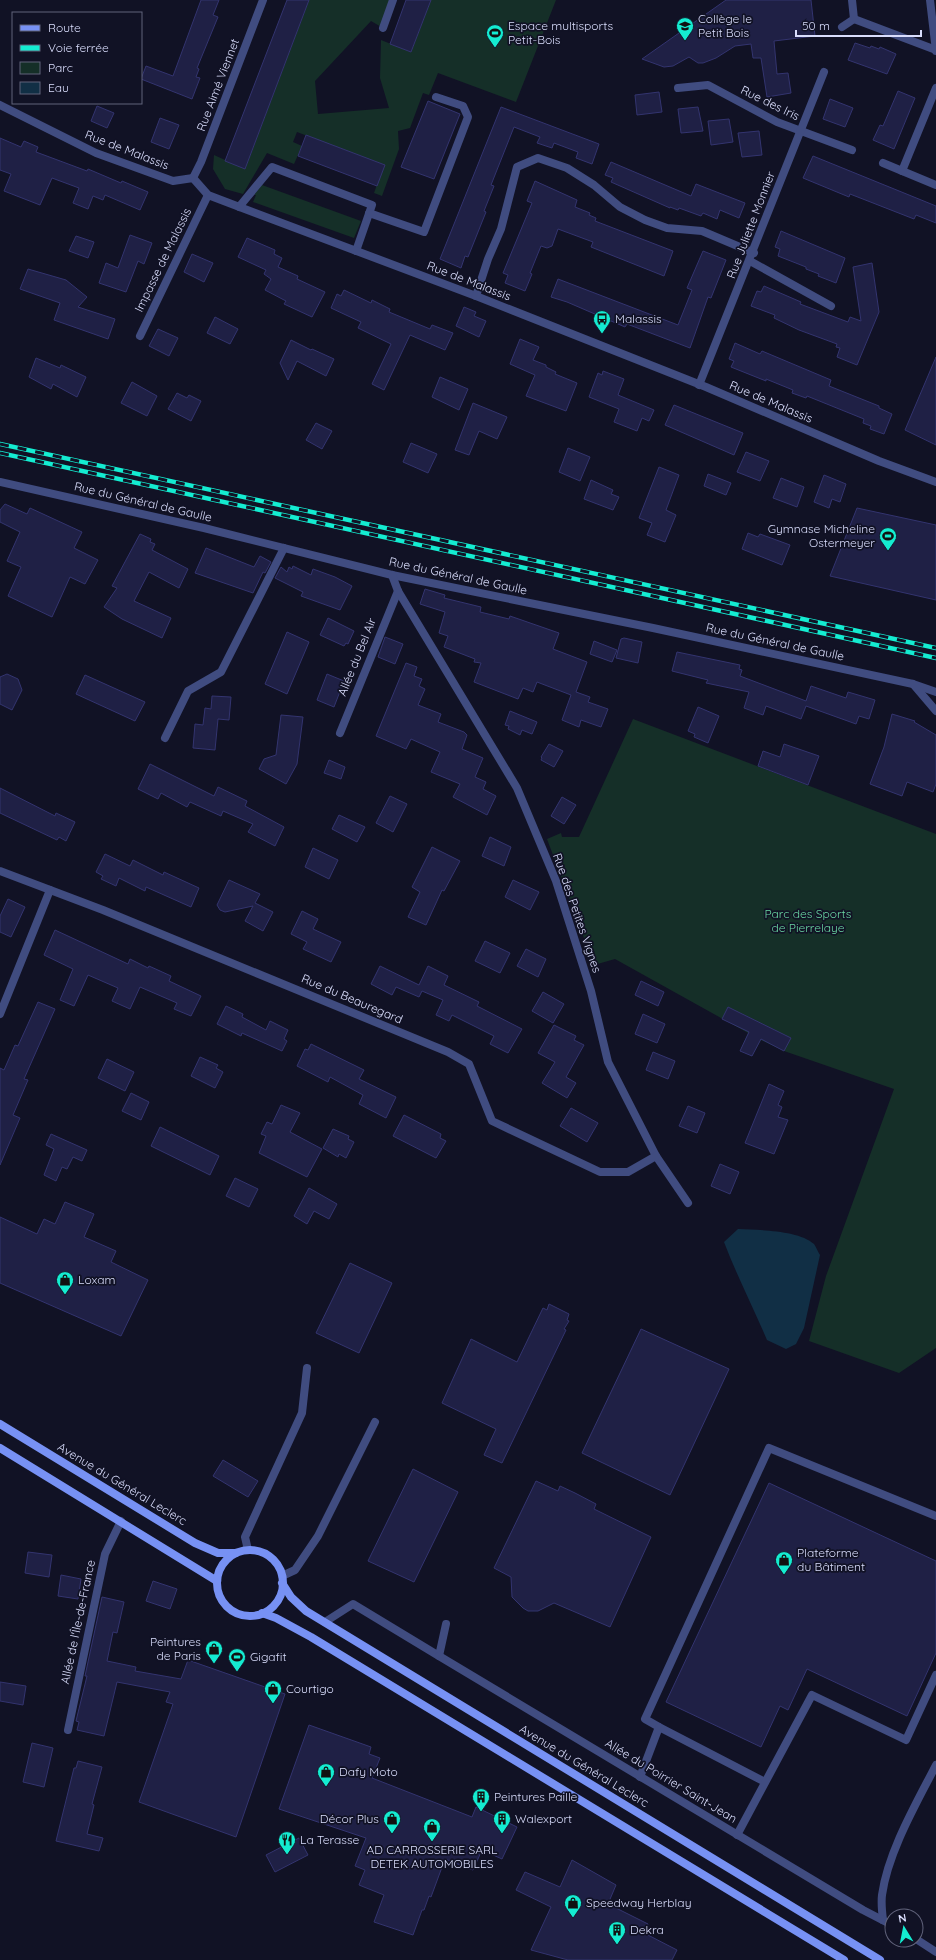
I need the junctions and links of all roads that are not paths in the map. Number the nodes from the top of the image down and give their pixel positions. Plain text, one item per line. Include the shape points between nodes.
1 (263, 0) edge
2 (393, 0) edge
3 (852, 0) edge
4 (930, 0) edge
5 (854, 19) junction
6 (842, 27) dead end
7 (383, 28) dead end
8 (936, 51) edge
9 (824, 72) dead end
10 (678, 88) dead end
11 (936, 88) edge
12 (436, 97) dead end
13 (0, 105) edge
14 (801, 131) junction
15 (852, 150) dead end
16 (883, 163) dead end
17 (902, 171) junction
18 (193, 178) junction
19 (936, 185) edge
20 (208, 195) junction
21 (239, 207) junction
22 (369, 213) junction
23 (356, 251) junction
24 (754, 253) junction
25 (750, 261) junction
26 (476, 296) junction
27 (831, 306) dead end
28 (140, 336) dead end
29 (700, 385) junction
30 (0, 482) edge
31 (936, 482) edge
32 (284, 548) junction
33 (392, 575) junction
34 (398, 591) junction
35 (913, 684) junction
36 (936, 692) edge
37 (936, 711) edge
38 (340, 733) dead end
39 (165, 738) dead end
40 (0, 871) edge
41 (50, 890) junction
42 (0, 1014) edge
43 (656, 1156) junction
44 (688, 1202) dead end
45 (307, 1368) dead end
46 (375, 1422) dead end
47 (0, 1424) edge
48 (0, 1448) edge
49 (936, 1516) edge
50 (120, 1521) junction
51 (248, 1550) junction
52 (236, 1553) junction
53 (282, 1580) junction
54 (217, 1581) junction
55 (262, 1613) junction
56 (325, 1622) junction
57 (446, 1624) dead end
58 (439, 1656) junction
59 (936, 1675) edge
60 (659, 1728) junction
61 (68, 1730) dead end
62 (936, 1765) edge
63 (640, 1777) junction
64 (765, 1782) junction
65 (737, 1835) junction
66 (883, 1920) joint
67 (924, 1944) edge
68 (936, 1952) edge
69 (844, 1960) edge
70 (880, 1960) edge

1 - 18 street, Rue Aimé Viennet
2 - 7 street
3 - 5 street
4 - 8 street
5 - 6 street
5 - 8 street
9 - 14 street, Rue Juliette Monnier
10 - 14 street, Rue des Iris via 708,85 777,122
11 - 17 street
12 - 22 street via 463,106 468,117 424,232
13 - 18 street, Rue de Malassis via 96,153 173,181
14 - 15 street, Rue des Iris
14 - 24 street, Rue Juliette Monnier
16 - 17 street
17 - 19 street
18 - 20 street, Rue de Malassis
20 - 21 street, Rue de Malassis
20 - 28 street, Impasse de Malassis
21 - 22 street via 272,167 372,206
21 - 23 street, Rue de Malassis
22 - 23 street
23 - 26 street, Rue de Malassis
24 - 25 street, Rue Juliette Monnier
24 - 26 street via 702,231 667,228 645,220 620,207 594,185 567,168 538,158 517,167 501,229
25 - 27 street
25 - 29 street, Rue Juliette Monnier
26 - 29 street, Rue de Malassis
29 - 31 street, Rue de Malassis via 879,461
30 - 32 street, Rue du Général de Gaulle
32 - 33 street, Rue du Général de Gaulle
32 - 39 street via 220,672 188,691
33 - 34 street, Rue des Petites Vignes
33 - 35 street, Rue du Général de Gaulle
34 - 38 street, Allée du Bel Air
34 - 43 street, Rue des Petites Vignes via 517,788 556,881 590,991 608,1062
35 - 36 street, Rue du Général de Gaulle
35 - 37 street
40 - 41 street, Rue du Beauregard
41 - 42 street
41 - 43 street, Rue du Beauregard via 448,1052 469,1064 492,1121 600,1172 628,1172
43 - 44 street, Rue des Petites Vignes
45 - 51 street via 302,1413 245,1536
46 - 53 street via 318,1536 295,1570
47 - 52 main road, Avenue du Général Leclerc via 195,1543 218,1552
48 - 50 main road
49 - 60 street via 769,1448 645,1719
50 - 54 main road
50 - 61 street, Allée de l'Île-de-France via 105,1554
51 - 52 main road, Avenue du Général Leclerc
51 - 53 main road, Avenue du Général Leclerc via 267,1555 276,1564
52 - 54 main road via 223,1564
53 - 55 main road via 278,1598
53 - 56 main road, Avenue du Général Leclerc via 291,1597 301,1607
54 - 55 main road via 219,1595 231,1610 243,1615
55 - 69 main road via 311,1637
56 - 58 street, Allée du Poirrier Saint-Jean via 353,1604
56 - 70 main road, Avenue du Général Leclerc
57 - 58 street
58 - 63 street, Allée du Poirrier Saint-Jean
59 - 64 street via 906,1740 812,1695
60 - 63 street
60 - 64 street
62 - 66 street via 909,1818 889,1866 882,1896
63 - 65 street, Allée du Poirrier Saint-Jean
64 - 65 street
65 - 66 street, Allée du Poirrier Saint-Jean
67 - 68 street

